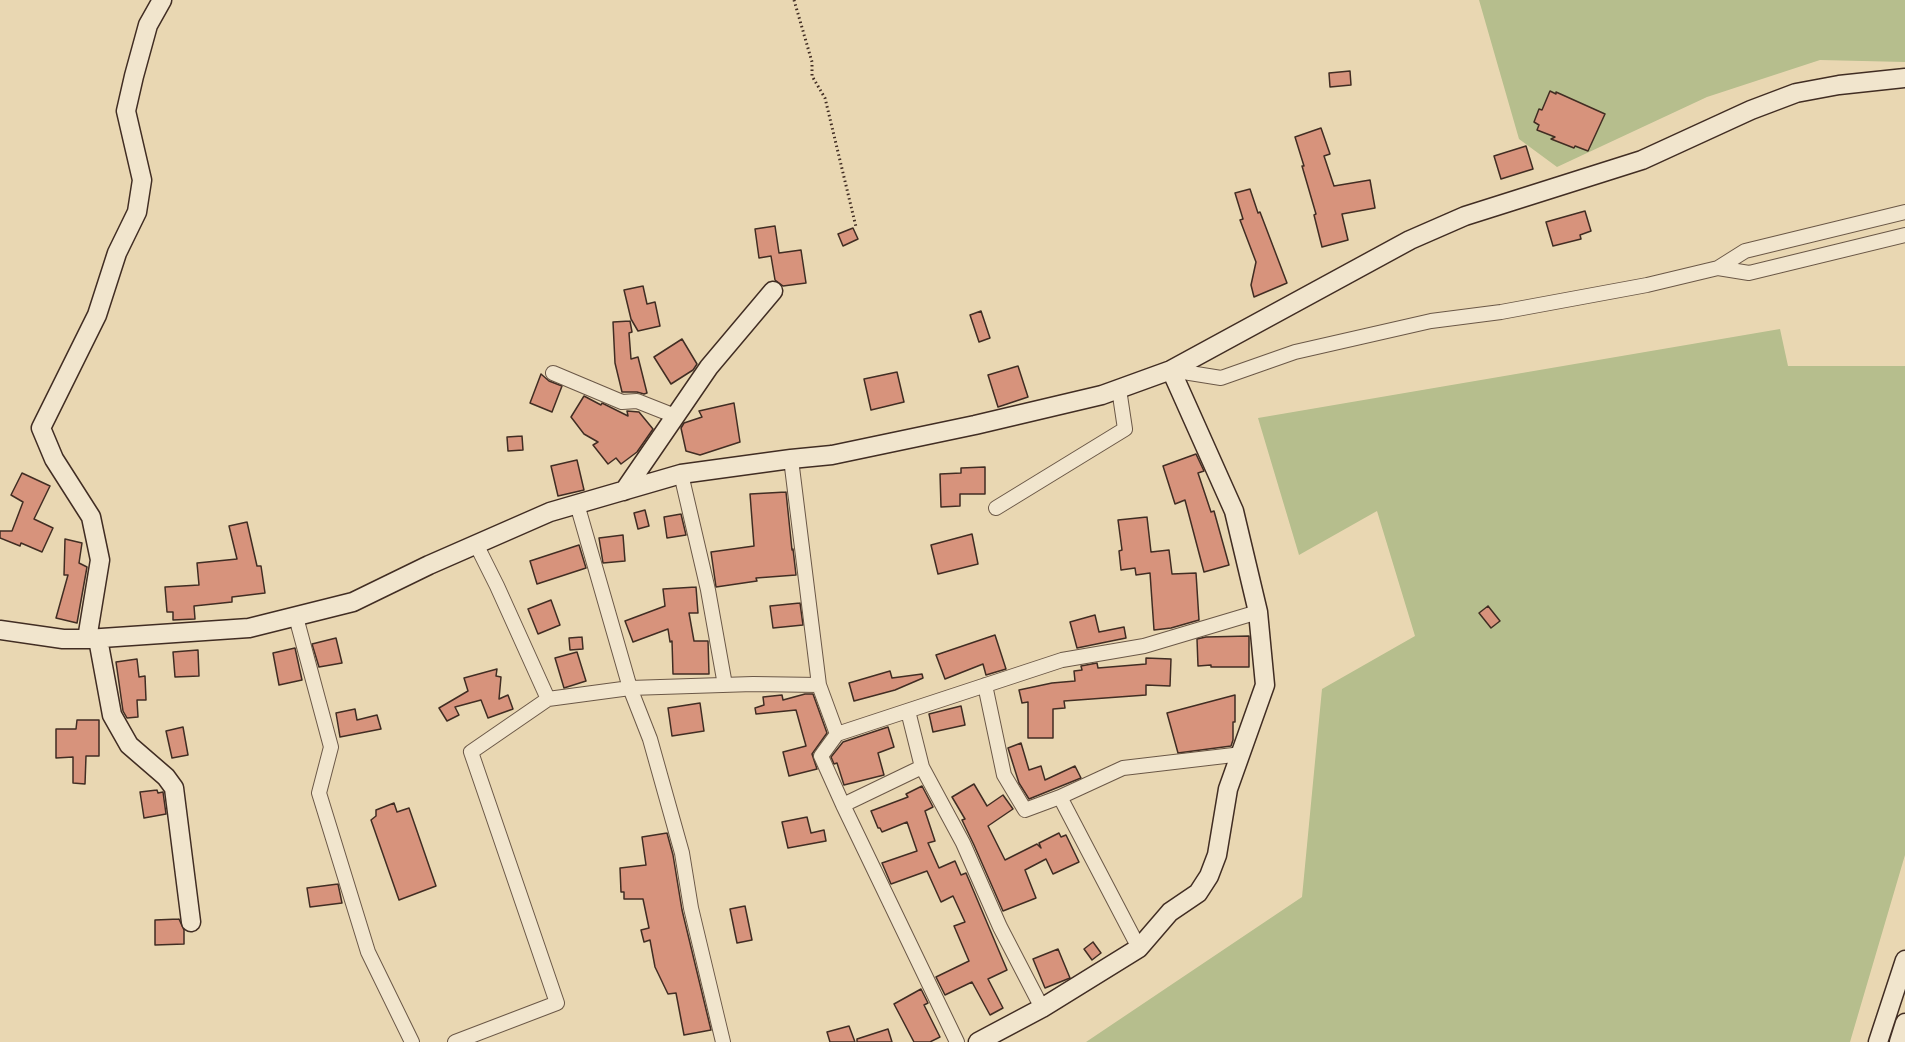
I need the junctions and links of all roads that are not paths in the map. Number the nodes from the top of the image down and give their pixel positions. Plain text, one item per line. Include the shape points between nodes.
1 (162, 0) edge
2 (1905, 78) edge
3 (1905, 212) edge
4 (1905, 235) edge
5 (1719, 268) junction
6 (773, 291) dead end
7 (1171, 370) junction
8 (553, 374) dead end
9 (1119, 389) junction
10 (675, 416) junction
11 (791, 459) junction
12 (681, 474) junction
13 (624, 491) junction
14 (577, 504) junction
15 (996, 508) dead end
16 (476, 544) junction
17 (1258, 612) junction
18 (296, 617) junction
19 (0, 630) edge
20 (93, 639) junction
21 (725, 685) junction
22 (819, 685) junction
23 (985, 685) junction
24 (630, 688) junction
25 (548, 699) junction
26 (908, 711) junction
27 (837, 734) junction
28 (1242, 754) junction
29 (922, 767) junction
30 (1060, 797) junction
31 (843, 806) junction
32 (191, 922) dead end
33 (1139, 948) junction
34 (1905, 960) edge
35 (1042, 1008) junction
36 (1905, 1023) edge
37 (412, 1042) edge
38 (455, 1042) edge
39 (723, 1042) edge
40 (957, 1042) edge
41 (978, 1042) edge
42 (1878, 1042) edge
43 (1899, 1042) edge

1 - 20 street via 148,25 126,111 142,180 136,212 117,253 97,315 41,428 54,459 91,517 100,560
2 - 7 street via 1796,93 1642,160 1465,216 1410,240
3 - 5 street via 1745,251
4 - 5 street via 1749,273
5 - 7 street via 1557,302 1431,321 1295,352 1221,378
6 - 10 street via 709,367
7 - 9 street
7 - 17 street via 1234,511
8 - 10 street via 622,402 637,401
9 - 11 street via 964,428 832,455
9 - 15 street via 1125,429
10 - 13 street
11 - 12 street
11 - 22 street
12 - 13 street
12 - 21 street
13 - 14 street
14 - 16 street
14 - 24 street
16 - 18 street via 353,603
16 - 25 street
17 - 23 street via 1144,646 1062,660
17 - 28 street via 1265,685
18 - 20 street via 249,628
18 - 37 street via 331,747 319,793 368,952
19 - 20 street
20 - 32 street via 112,716 129,745 174,788
21 - 22 street
21 - 24 street
22 - 27 street
23 - 26 street
23 - 30 street via 1004,775 1025,810
24 - 25 street
24 - 39 street via 650,739 682,853
25 - 38 street via 471,752 557,1003
26 - 27 street
26 - 29 street
27 - 31 street via 821,756
28 - 30 street via 1123,768
28 - 33 street via 1228,789 1209,876 1198,893 1170,912
29 - 31 street
29 - 35 street
30 - 33 street
31 - 40 street
33 - 35 street
34 - 42 street
35 - 41 street
36 - 43 street

